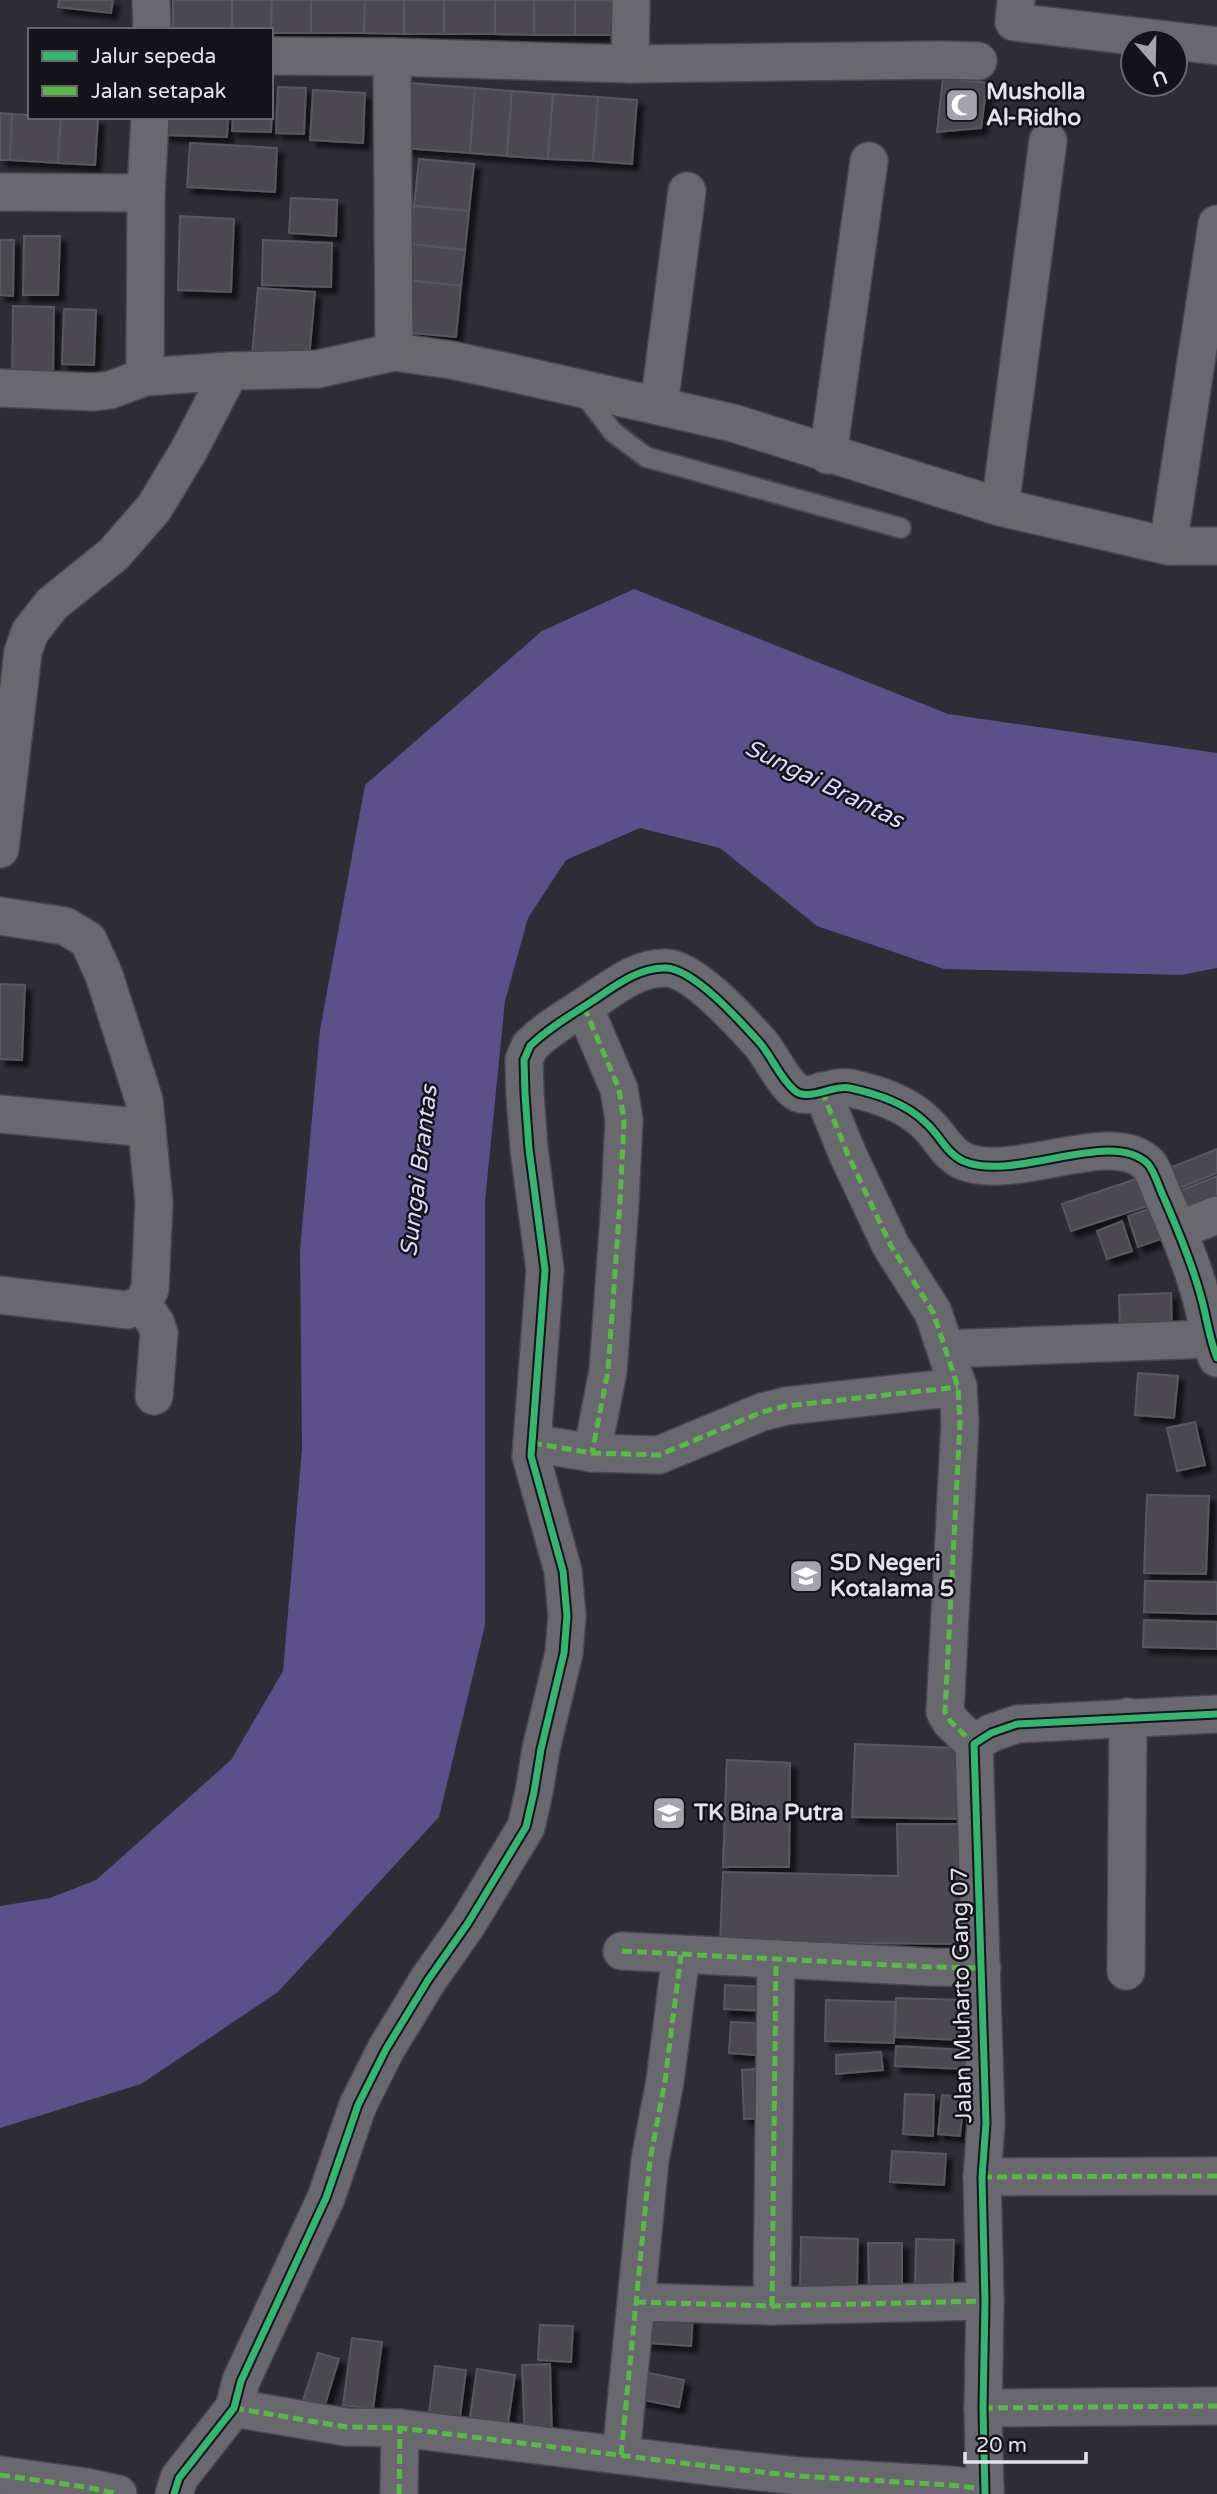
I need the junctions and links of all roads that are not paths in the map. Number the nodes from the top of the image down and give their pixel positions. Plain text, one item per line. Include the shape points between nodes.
1 (150, 0) edge
2 (631, 0) edge
3 (1016, 0) edge
4 (152, 28) edge
5 (1217, 46) edge
6 (273, 56) edge
7 (392, 57) junction
8 (978, 61) dead end
9 (631, 64) junction
10 (150, 119) edge
11 (1048, 141) dead end
12 (869, 161) dead end
13 (687, 191) dead end
14 (0, 192) edge
15 (146, 193) junction
16 (1217, 225) edge
17 (394, 352) junction
18 (230, 370) junction
19 (145, 377) junction
20 (0, 388) edge
21 (579, 388) junction
22 (659, 406) junction
23 (828, 455) junction
24 (1000, 507) junction
25 (901, 528) dead end
26 (1168, 546) junction
27 (1217, 546) edge
28 (0, 849) edge
29 (0, 916) edge
30 (584, 1007) junction
31 (822, 1091) junction
32 (0, 1114) edge
33 (147, 1128) junction
34 (1217, 1216) edge
35 (1178, 1230) junction
36 (0, 1296) edge
37 (143, 1304) junction
38 (946, 1349) junction
39 (1213, 1349) edge
40 (958, 1388) junction
41 (154, 1396) dead end
42 (532, 1443) junction
43 (592, 1453) junction
44 (1217, 1714) edge
45 (1128, 1717) junction
46 (974, 1744) junction
47 (622, 1951) dead end
48 (681, 1955) junction
49 (776, 1959) junction
50 (982, 1968) junction
51 (1126, 1971) dead end
52 (1217, 2175) edge
53 (982, 2177) junction
54 (985, 2301) junction
55 (636, 2302) junction
56 (772, 2306) junction
57 (1217, 2406) edge
58 (234, 2408) junction
59 (983, 2409) junction
60 (400, 2428) junction
61 (621, 2455) junction
62 (0, 2475) edge
63 (985, 2492) edge
64 (118, 2494) edge
65 (174, 2494) edge
66 (399, 2494) edge

1 - 4 street
2 - 9 street
3 - 5 street via 1014,22
6 - 7 street
7 - 9 street
7 - 17 street
8 - 9 street
10 - 15 street
11 - 24 street
12 - 23 street
13 - 22 street
14 - 15 street
15 - 19 street
16 - 26 street
17 - 18 street via 318,369
17 - 21 street
18 - 19 street
18 - 28 street via 154,508 114,554 52,604 30,632 23,652
19 - 20 street via 94,392
21 - 22 street
21 - 25 lane via 612,432 646,457
22 - 23 street via 733,423
23 - 24 street
24 - 26 street
26 - 27 street
29 - 33 street via 65,926 88,940 117,1013 144,1100
30 - 31 street via 628,978 666,968 676,970 727,1007 763,1046 793,1090 803,1094
30 - 42 street via 536,1039 524,1060 529,1150 545,1270
30 - 43 street via 618,1089 624,1120 608,1371
31 - 35 street via 848,1087 890,1100 927,1123 961,1160 978,1165 1004,1167 1110,1150 1131,1153 1149,1165
31 - 38 street via 891,1246 933,1312
32 - 33 street
33 - 37 street via 154,1202 150,1289
34 - 35 street
35 - 39 street via 1202,1298
36 - 37 street via 127,1310
37 - 41 street via 159,1333
38 - 39 street
38 - 40 street
40 - 43 street via 786,1406 659,1455
40 - 46 street via 945,1712
42 - 43 street
42 - 58 street via 536,1477 563,1571 567,1616 564,1653 526,1827 386,2049 358,2105 326,2198 241,2381
44 - 45 street
45 - 46 street via 1017,1724 991,1732
45 - 51 street
46 - 50 street, Jalan Muharto Gang 07
47 - 48 street
48 - 49 street
48 - 55 street via 666,2081 650,2160
49 - 50 street
49 - 56 street
50 - 53 street, Jalan Muharto Gang 07 via 986,2123
52 - 53 street
53 - 54 street, Jalan Muharto Gang 07
54 - 56 street
54 - 59 street, Jalan Muharto Gang 07
55 - 56 street
55 - 61 street
57 - 59 street
58 - 60 street via 346,2427
58 - 65 street via 179,2478
59 - 63 street, Jalan Muharto Gang 07
60 - 61 street
60 - 66 street
61 - 63 street
62 - 64 street

